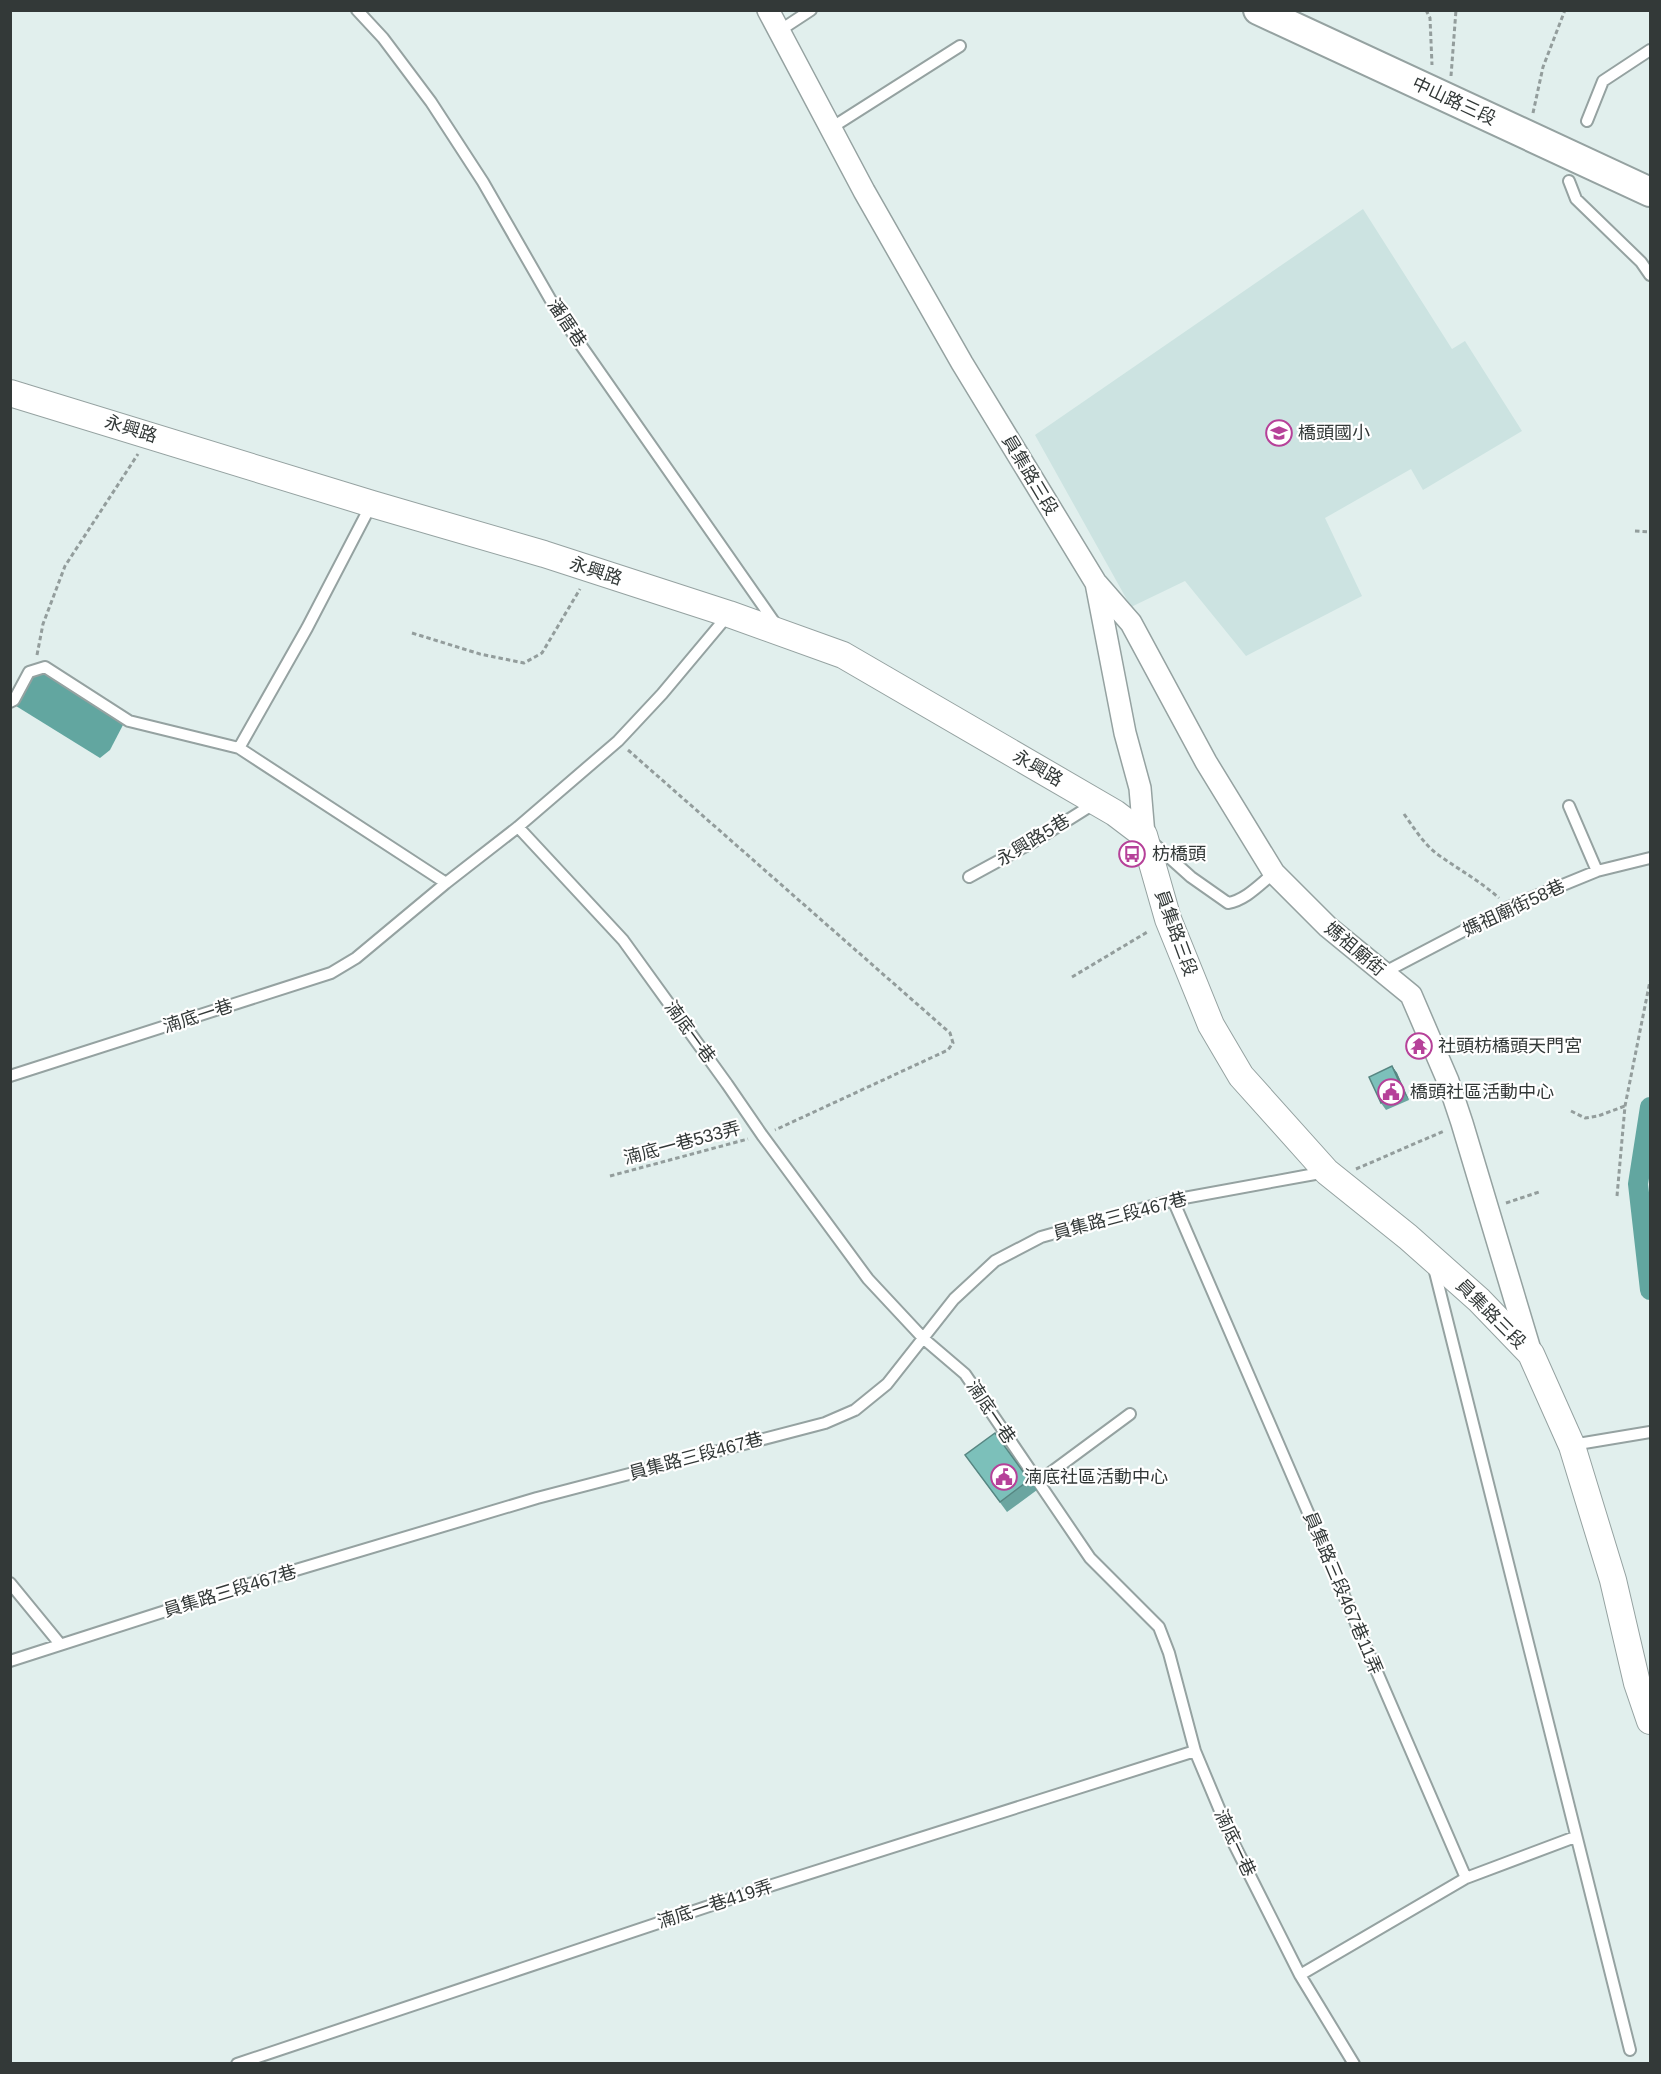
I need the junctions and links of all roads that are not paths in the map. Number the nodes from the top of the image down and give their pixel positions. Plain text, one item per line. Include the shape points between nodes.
1 (357, 10) edge
2 (768, 10) edge
3 (811, 10) edge
4 (1258, 10) edge
5 (779, 31) junction
6 (960, 46) dead end
7 (1650, 50) edge
8 (1587, 121) dead end
9 (831, 128) junction
10 (1569, 181) dead end
11 (1650, 192) edge
12 (1650, 275) edge
13 (10, 393) edge
14 (372, 504) junction
15 (1096, 583) junction
16 (729, 614) junction
17 (782, 633) junction
18 (10, 702) edge
19 (239, 748) junction
20 (1097, 802) junction
21 (1569, 806) dead end
22 (518, 827) junction
23 (1144, 835) junction
24 (1650, 858) edge
25 (1597, 871) junction
26 (1274, 873) junction
27 (969, 877) dead end
28 (446, 883) junction
29 (1383, 973) junction
30 (10, 1076) edge
31 (1326, 1172) junction
32 (1173, 1200) junction
33 (1432, 1258) junction
34 (924, 1338) junction
35 (1531, 1354) junction
36 (1130, 1414) dead end
37 (1647, 1432) edge
38 (1572, 1446) junction
39 (1038, 1482) junction
40 (10, 1583) edge
41 (60, 1644) junction
42 (10, 1661) edge
43 (1650, 1721) edge
44 (1195, 1751) junction
45 (1575, 1837) junction
46 (1466, 1878) junction
47 (1300, 1975) junction
48 (1630, 2050) dead end
49 (237, 2064) edge
50 (1354, 2064) edge

1 - 17 lane, 潘厝巷 via 431,102 483,182 556,310
2 - 5 street, 員集路三段
3 - 5 lane
4 - 11 main road, 中山路三段
5 - 9 street, 員集路三段
6 - 9 lane
7 - 8 lane via 1603,81
9 - 15 street, 員集路三段 via 962,363
10 - 12 lane via 1576,199
13 - 14 street, 永興路
14 - 16 street, 永興路
14 - 19 lane
15 - 23 street, 員集路三段 via 1125,734 1140,788
15 - 26 street, 媽祖廟街 via 1131,623 1206,762
16 - 17 street, 永興路
16 - 22 lane, 湳底一巷 via 618,741
17 - 20 street, 永興路 via 843,656
18 - 19 lane via 29,672 45,667 129,721
19 - 28 lane
20 - 23 street, 永興路
20 - 27 lane, 永興路5巷
21 - 25 lane
22 - 28 lane, 湳底一巷
22 - 34 lane, 湳底一巷 via 623,940 868,1278
23 - 26 lane via 1191,877 1228,903 1246,896
23 - 31 street, 員集路三段 via 1168,919 1211,1025 1242,1076
24 - 25 lane, 媽祖廟街58巷
25 - 29 lane, 媽祖廟街58巷 via 1509,908
26 - 29 street, 媽祖廟街 via 1328,927
28 - 30 lane, 湳底一巷 via 356,958 331,973
29 - 35 street, 媽祖廟街 via 1411,995 1448,1081
31 - 32 lane, 員集路三段467巷
31 - 33 street, 員集路三段
32 - 34 lane, 員集路三段467巷 via 1041,1237 995,1261 954,1299
32 - 46 lane, 員集路三段467巷11弄
33 - 35 street, 員集路三段
33 - 45 lane
34 - 39 lane, 湳底一巷 via 965,1374
34 - 41 lane, 員集路三段467巷 via 887,1384 855,1410 825,1423 537,1498
35 - 38 street, 員集路三段
36 - 39 lane
37 - 38 lane
38 - 43 street, 員集路三段
39 - 44 lane, 湳底一巷 via 1090,1558 1158,1627 1169,1653
40 - 41 lane
41 - 42 lane, 員集路三段467巷
44 - 47 lane, 湳底一巷 via 1234,1844
44 - 49 lane, 湳底一巷419弄 via 763,1888
45 - 46 lane
45 - 48 lane
46 - 47 lane
47 - 50 lane, 湳底一巷

